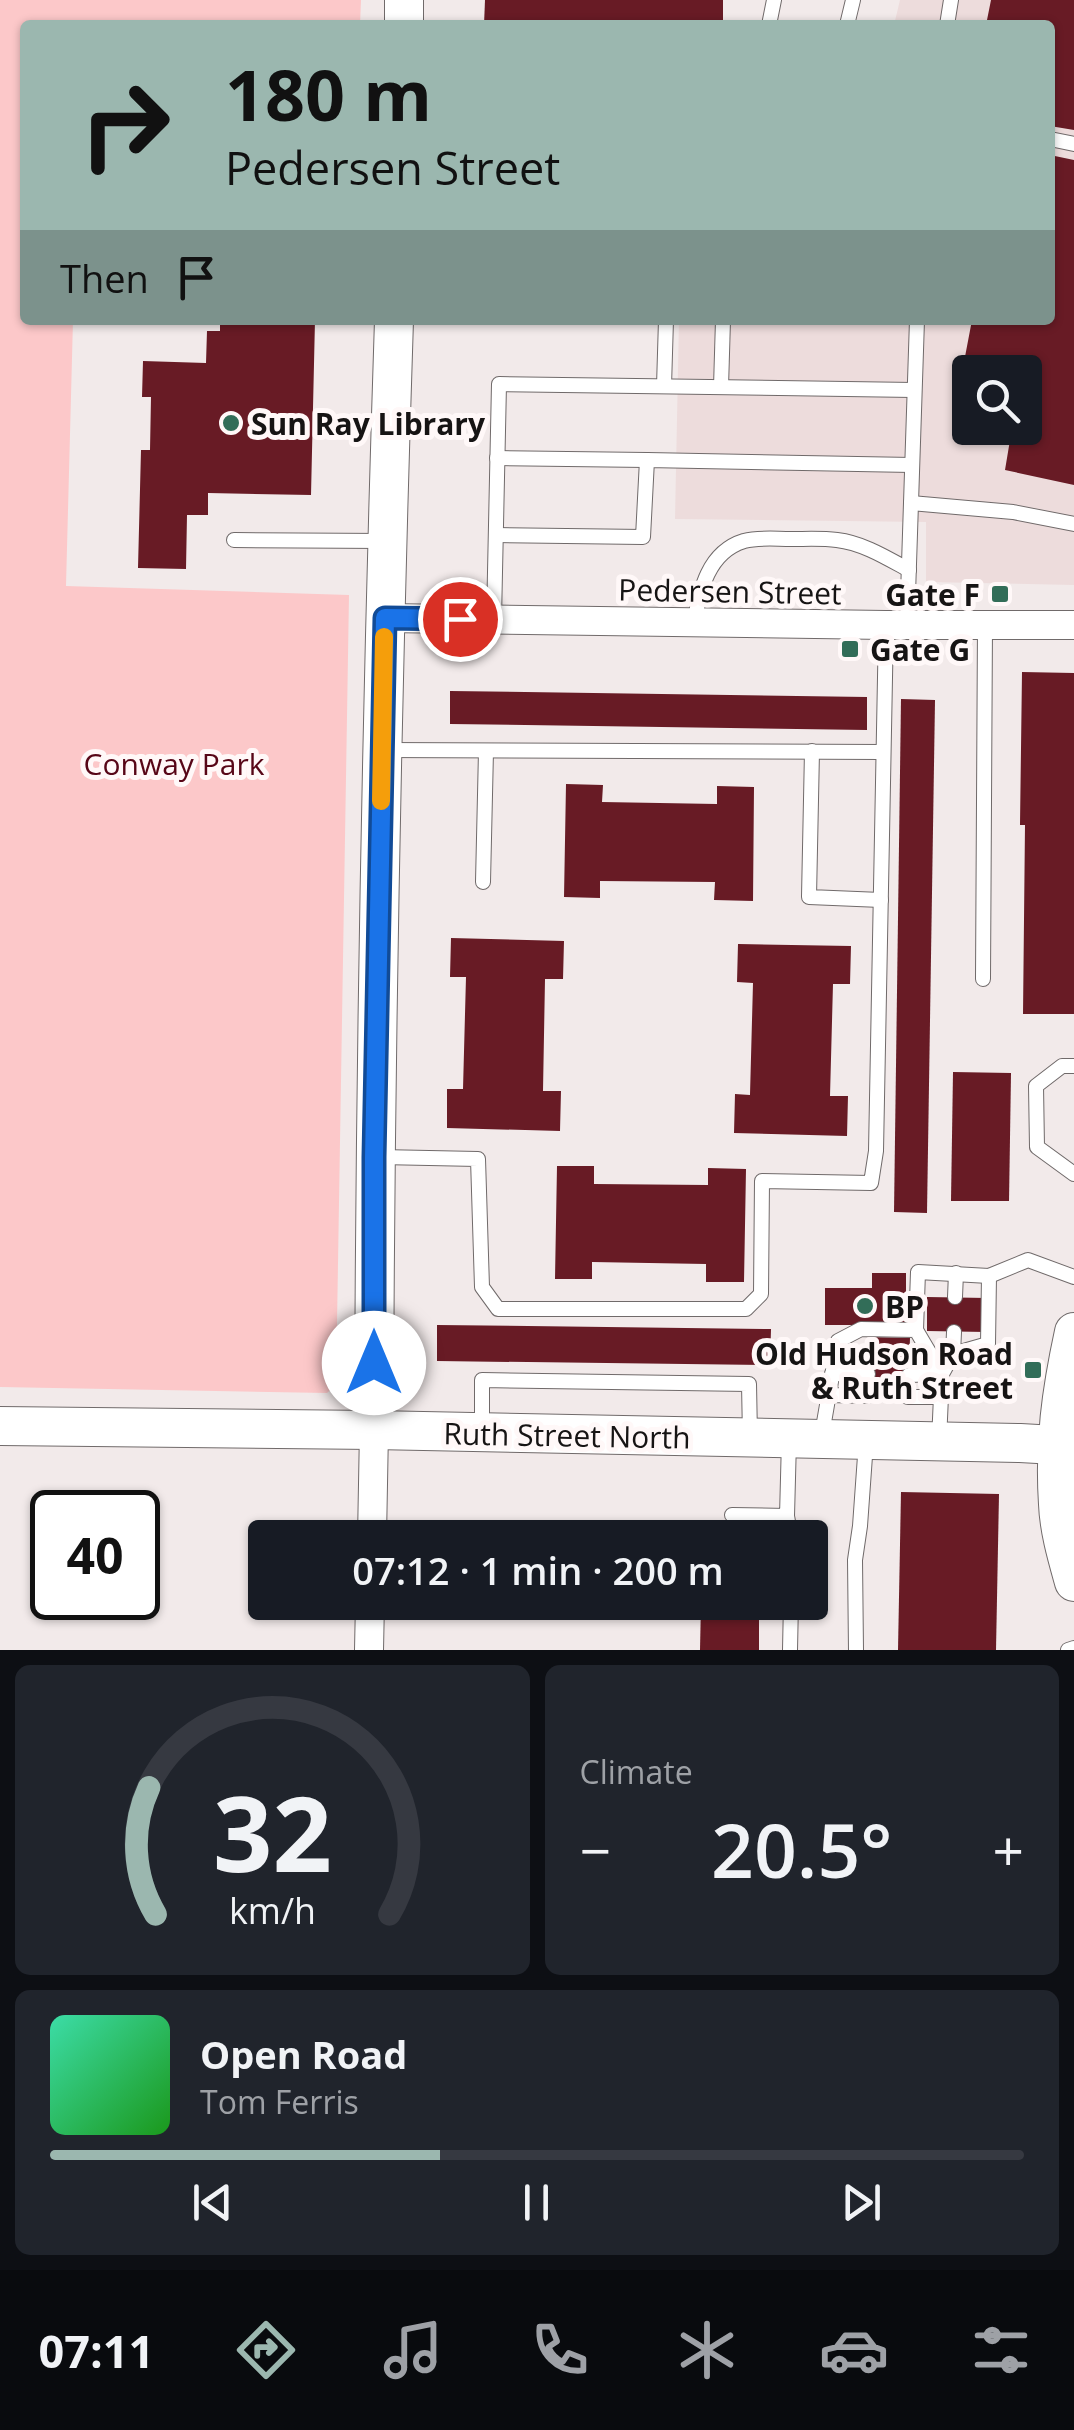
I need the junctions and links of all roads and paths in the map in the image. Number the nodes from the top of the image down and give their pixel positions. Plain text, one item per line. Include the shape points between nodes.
1 (394, 325) edge
2 (666, 325) edge
3 (722, 325) edge
4 (917, 325) edge
5 (664, 386) junction
6 (720, 387) junction
7 (914, 390) junction
8 (497, 458) junction
9 (647, 460) junction
10 (912, 466) junction
11 (911, 503) junction
12 (1074, 524) edge
13 (496, 535) junction
14 (234, 540) dead end
15 (387, 541) junction
16 (909, 570) junction
17 (385, 618) junction
18 (494, 619) junction
19 (694, 622) junction
20 (896, 625) junction
21 (985, 625) junction
22 (1074, 625) edge
23 (382, 750) junction
24 (486, 751) junction
25 (812, 752) junction
26 (883, 752) junction
27 (482, 882) dead end
28 (881, 900) junction
29 (982, 979) dead end
30 (1074, 1066) edge
31 (374, 1157) junction
32 (1074, 1174) edge
33 (956, 1274) junction
34 (989, 1276) junction
35 (1074, 1277) edge
36 (955, 1298) dead end
37 (916, 1330) junction
38 (954, 1332) dead end
39 (1074, 1332) edge
40 (953, 1354) junction
41 (832, 1374) junction
42 (868, 1374) dead end
43 (908, 1374) dead end
44 (942, 1374) junction
45 (829, 1395) junction
46 (868, 1396) dead end
47 (908, 1396) dead end
48 (940, 1398) junction
49 (0, 1426) edge
50 (374, 1430) junction
51 (482, 1434) junction
52 (750, 1439) junction
53 (805, 1440) junction
54 (866, 1441) junction
55 (939, 1442) junction
56 (1065, 1445) edge
57 (732, 1514) dead end
58 (787, 1516) junction
59 (372, 1520) edge
60 (788, 1520) edge
61 (1074, 1582) edge
62 (370, 1620) edge
63 (791, 1620) edge
64 (369, 1650) edge
65 (790, 1650) edge
66 (856, 1650) edge

1 - 15 street
2 - 5 lane
3 - 6 lane
4 - 7 lane
5 - 6 lane
5 - 8 lane via 498,384
6 - 7 lane
7 - 10 lane
8 - 9 lane
8 - 13 lane
9 - 10 lane
9 - 13 lane via 643,537
10 - 11 lane
11 - 12 lane
11 - 16 lane
13 - 18 lane
14 - 15 lane
15 - 17 street
16 - 19 lane via 837,540 742,542 706,576
16 - 20 lane
17 - 18 street, Pedersen Street
17 - 23 street
18 - 19 street, Pedersen Street
19 - 20 street, Pedersen Street
20 - 21 street, Pedersen Street
20 - 26 lane
21 - 22 street, Pedersen Street
21 - 29 lane
23 - 24 lane
23 - 31 street
24 - 25 lane
24 - 27 lane
25 - 26 lane
25 - 28 lane via 808,897
26 - 28 lane
28 - 31 lane via 871,1183 762,1180 760,1294 746,1309 498,1309 482,1287 478,1159
30 - 32 lane via 1062,1066 1036,1086 1037,1147
31 - 50 street
33 - 34 lane
33 - 36 lane
33 - 37 lane via 918,1272
34 - 35 lane via 1028,1260
34 - 40 lane via 988,1344
37 - 41 lane via 861,1329 845,1336 838,1341
37 - 44 lane
38 - 40 lane
39 - 56 street via 1061,1392
40 - 44 lane
41 - 42 lane
41 - 45 lane
43 - 44 lane
44 - 48 lane
45 - 46 lane
45 - 53 lane
47 - 48 lane
48 - 55 lane
49 - 50 street, Ruth Street North
50 - 51 street, Ruth Street North
50 - 59 street
51 - 52 street, Ruth Street North
51 - 52 lane via 482,1380 749,1384
52 - 53 street, Ruth Street North
53 - 54 street, Ruth Street North
53 - 58 lane
54 - 55 street, Ruth Street North
54 - 66 lane via 855,1560
55 - 56 street, Ruth Street North
56 - 61 street via 1058,1506
57 - 58 lane
58 - 60 lane
62 - 64 street
63 - 65 lane

